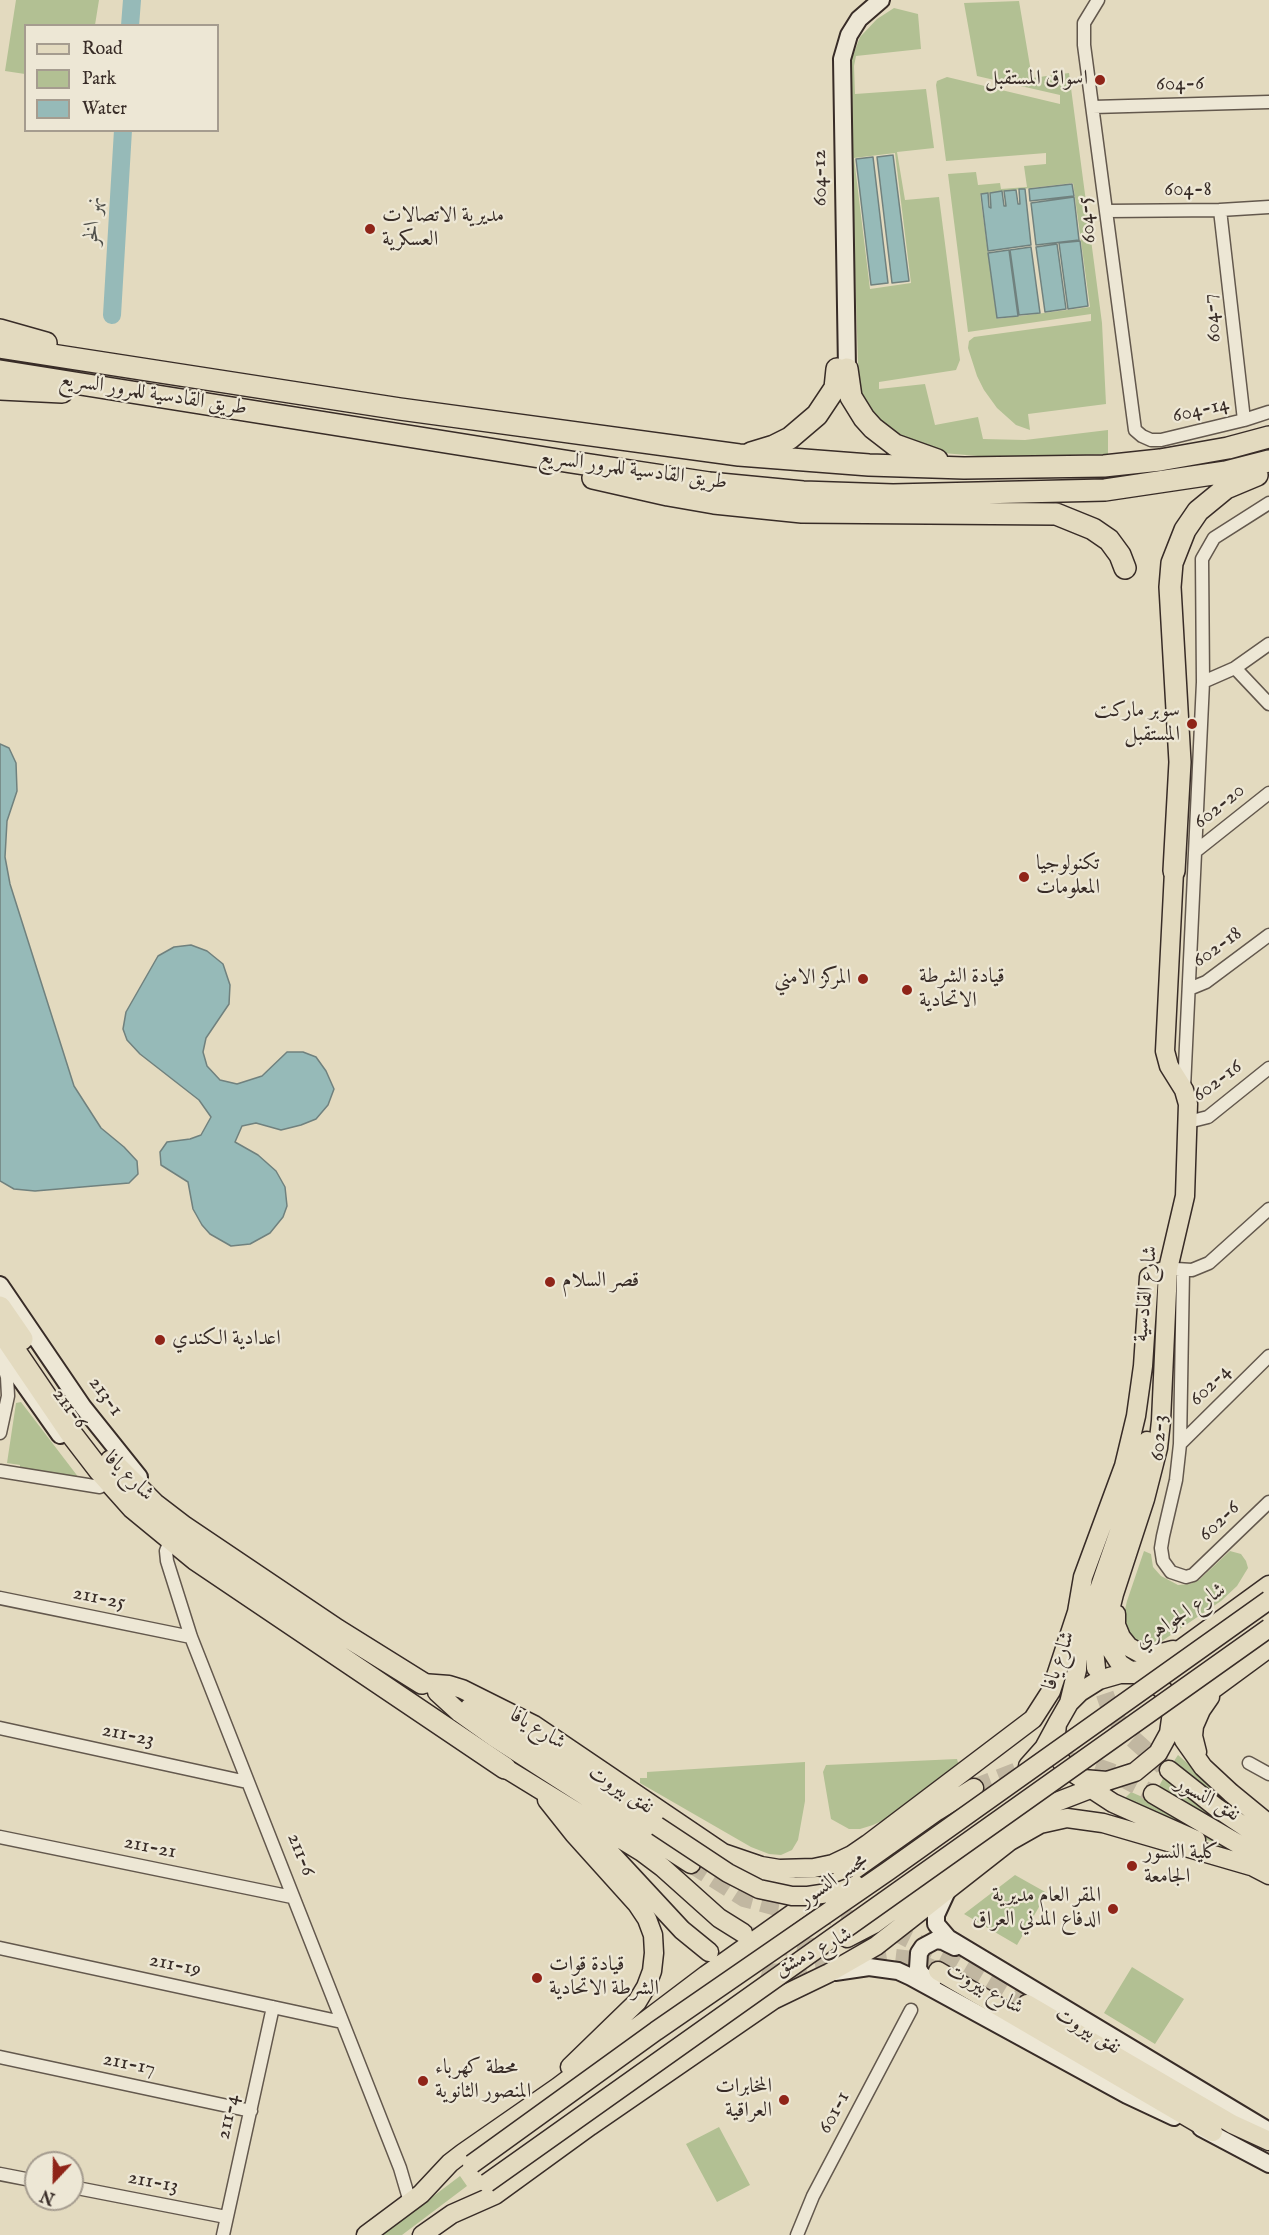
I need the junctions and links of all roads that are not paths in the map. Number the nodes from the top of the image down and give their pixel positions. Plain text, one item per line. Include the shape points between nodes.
1 (862, 0) edge
2 (880, 0) edge
3 (1098, 0) edge
4 (1269, 102) edge
5 (1093, 106) junction
6 (1269, 207) edge
7 (1220, 210) junction
8 (1107, 211) junction
9 (0, 330) edge
10 (0, 347) edge
11 (124, 366) junction
12 (842, 369) junction
13 (0, 371) edge
14 (0, 389) edge
15 (122, 389) junction
16 (1269, 412) edge
17 (1244, 420) junction
18 (1142, 436) joint
19 (1269, 437) edge
20 (739, 455) junction
21 (1269, 461) edge
22 (571, 462) junction
23 (964, 468) junction
24 (1269, 471) edge
25 (1269, 503) edge
26 (1125, 568) dead end
27 (1269, 644) edge
28 (1235, 668) junction
29 (1203, 682) junction
30 (1269, 704) edge
31 (1269, 793) edge
32 (1196, 851) junction
33 (1174, 871) joint
34 (1269, 935) edge
35 (1189, 989) junction
36 (1269, 1068) edge
37 (1184, 1090) junction
38 (1188, 1122) junction
39 (1269, 1209) edge
40 (1176, 1269) junction
41 (0, 1285) edge
42 (0, 1307) edge
43 (0, 1329) edge
44 (0, 1355) edge
45 (1269, 1356) edge
46 (1163, 1369) junction
47 (0, 1433) edge
48 (1180, 1444) junction
49 (0, 1471) edge
50 (100, 1487) junction
51 (1269, 1502) edge
52 (172, 1533) junction
53 (1199, 1570) joint
54 (1119, 1582) junction
55 (1269, 1585) edge
56 (0, 1598) edge
57 (1269, 1600) edge
58 (1077, 1612) junction
59 (1269, 1628) edge
60 (190, 1637) junction
61 (1183, 1648) junction
62 (1269, 1648) edge
63 (1118, 1672) junction
64 (1219, 1686) junction
65 (430, 1687) junction
66 (1069, 1703) junction
67 (1172, 1720) junction
68 (1057, 1724) junction
69 (0, 1728) edge
70 (1249, 1763) dead end
71 (1203, 1767) junction
72 (505, 1768) junction
73 (1067, 1769) junction
74 (1169, 1770) tunnel mouth
75 (1269, 1774) edge
76 (1121, 1778) junction
77 (248, 1782) junction
78 (974, 1788) tunnel mouth
79 (1090, 1789) junction
80 (1153, 1794) tunnel mouth
81 (547, 1800) junction
82 (1054, 1803) junction
83 (1131, 1812) junction
84 (1067, 1818) junction
85 (1028, 1822) junction
86 (1269, 1824) edge
87 (0, 1837) edge
88 (1000, 1837) junction
89 (1269, 1843) edge
90 (723, 1853) junction
91 (691, 1864) tunnel mouth
92 (1260, 1864) edge
93 (888, 1871) junction
94 (1269, 1875) edge
95 (839, 1881) junction
96 (948, 1889) junction
97 (292, 1897) junction
98 (743, 1933) tunnel mouth
99 (766, 1934) junction
100 (847, 1938) tunnel mouth
101 (0, 1948) edge
102 (709, 1952) dead end
103 (978, 1958) junction
104 (938, 1971) tunnel mouth
105 (829, 1973) junction
106 (944, 1993) junction
107 (1027, 2004) tunnel mouth
108 (273, 2007) junction
109 (911, 2010) dead end
110 (342, 2022) junction
111 (0, 2057) edge
112 (558, 2087) junction
113 (250, 2111) junction
114 (1269, 2132) edge
115 (1213, 2133) junction
116 (1269, 2141) edge
117 (1269, 2164) edge
118 (0, 2174) edge
119 (24, 2179) edge
120 (84, 2189) edge
121 (415, 2198) junction
122 (226, 2217) junction
123 (441, 2220) junction
124 (223, 2235) edge
125 (366, 2235) edge
126 (422, 2235) edge
127 (797, 2235) edge

1 - 12 main road, 604-12 via 842,28 832,66
2 - 12 main road, 604-12 via 859,19 842,59
3 - 5 street, 604-5 via 1083,33
4 - 5 street, 604-6
5 - 8 street, 604-5
6 - 7 street, 604-8
7 - 8 street, 604-8
7 - 17 street, 604-7
8 - 18 street, 604-5 via 1133,424
9 - 11 highway
10 - 11 highway, طريق القادسية للمرور السريع
11 - 20 highway, طريق القادسية للمرور السريع via 400,409
12 - 20 highway via 831,396 804,427 774,446
12 - 23 highway via 856,407 883,437 907,451
13 - 15 highway, طريق القادسية للمرور السريع
14 - 15 highway
15 - 22 highway, طريق القادسية للمرور السريع
16 - 17 street, 604-14
17 - 18 street, 604-14 via 1161,440
19 - 23 highway, طريق القادسية للمرور السريع via 1160,460 1104,466
20 - 23 highway, طريق القادسية للمرور السريع
21 - 22 highway, طريق القادسية للمرور السريع via 1105,490 893,495 710,483
22 - 26 highway via 588,476 714,503 802,512 1056,514 1109,540
24 - 33 highway via 1236,483 1207,502 1185,530 1172,563 1180,784
25 - 29 street via 1220,533 1205,552 1201,567
27 - 28 street
28 - 29 street
28 - 30 street
29 - 32 street
31 - 32 street, 602-20
32 - 35 street
33 - 37 main road, شارع القادسية via 1165,1051
34 - 35 street, 602-18 via 1206,982
35 - 37 street
36 - 38 street, 602-16 via 1208,1117
37 - 38 main road, شارع القادسية
38 - 40 main road, شارع القادسية via 1185,1196
39 - 40 street via 1209,1263
40 - 46 main road, شارع القادسية
40 - 48 street, 602-3
40 - 58 main road, شارع القادسية via 1149,1277 1133,1433 1116,1490 1088,1560
41 - 52 main road, 213-1 via 83,1407 149,1490
42 - 52 highway, شارع يافا via 76,1419 147,1498
43 - 52 highway, شارع يافا via 100,1470 133,1508
44 - 47 street via 8,1396
44 - 50 main road, 211-6
45 - 48 street, 602-4
46 - 54 main road, شارع القادسية via 1158,1448
46 - 63 main road via 1142,1461 1095,1601 1092,1631
48 - 53 street, 602-3 via 1162,1561 1179,1576
49 - 50 street
50 - 52 main road, 211-6
51 - 53 street, 602-6
52 - 60 street, 211-6 via 167,1561
52 - 65 highway, شارع يافا
52 - 72 highway, شارع يافا via 222,1578
54 - 61 main road via 1116,1625 1129,1647 1154,1655
54 - 63 main road, شارع القادسية via 1110,1606 1109,1642
55 - 61 main road, شارع الجواهري
56 - 60 street, 211-25
57 - 93 main road, مجسر النسور, bridge
58 - 66 main road, شارع القادسية via 1077,1670
58 - 90 main road, شارع يافا via 1052,1691 1033,1719 852,1855 796,1870 761,1866
59 - 123 main road, مجسر النسور, bridge via 487,2183
60 - 77 street, 211-6
61 - 63 main road, شارع الجواهري via 1149,1669
61 - 64 main road via 1170,1661 1171,1682 1178,1689 1196,1693
62 - 64 main road
63 - 66 main road via 1086,1688
63 - 67 main road via 1149,1678 1160,1687
64 - 67 main road
64 - 71 main road via 1194,1726
65 - 90 main road, شارع يافا via 442,1684 462,1689 534,1725
65 - 91 main road, نفق بيروت via 495,1738
65 - 93 main road, bridge via 514,1732 743,1882 792,1896 825,1894
66 - 68 main road
67 - 71 main road
67 - 76 main road via 1163,1747 1135,1772
68 - 73 main road via 1056,1750
68 - 99 main road via 1044,1748 1023,1771 873,1875
69 - 77 street, 211-23
70 - 75 street
71 - 86 main road
72 - 81 main road
72 - 98 main road, شارع يافا via 642,1852 718,1918
73 - 76 main road via 1088,1780
73 - 79 main road
74 - 89 main road
76 - 79 main road
77 - 97 street, 211-6
78 - 95 main road
79 - 82 main road
79 - 83 main road
80 - 92 main road, نفق النسور
81 - 102 main road via 604,1846 682,1930
81 - 112 main road via 637,1904 650,1927 654,1953 652,1971 637,2002 581,2054
82 - 83 main road via 1085,1798
82 - 85 main road
82 - 88 main road
83 - 92 main road
84 - 85 main road
84 - 88 main road, شارع دمشق
84 - 92 main road, شارع دمشق via 1103,1823
85 - 88 main road
87 - 97 street, 211-21
88 - 96 main road, شارع دمشق
88 - 100 main road via 874,1924
90 - 95 main road via 781,1885 808,1887
92 - 94 main road
93 - 121 main road, مجسر النسور, bridge via 472,2164
95 - 99 main road
96 - 103 main road, شارع بيروت via 936,1924 948,1938
96 - 105 main road, شارع دمشق via 876,1946
97 - 110 street, 211-6
99 - 112 main road
101 - 108 street, 211-19
103 - 106 main road via 943,1941 923,1947 918,1968
103 - 114 main road, شارع بيروت
104 - 115 main road, نفق بيروت
105 - 106 main road, شارع بيروت via 884,1968
105 - 123 main road, شارع دمشق via 773,2001 495,2195
106 - 115 main road, شارع بيروت via 1127,2095
107 - 116 main road, نفق بيروت via 1232,2124
108 - 110 street, 211-19
108 - 113 street, 211-4
109 - 127 street, 601-1 via 813,2196
110 - 121 street, 211-6
111 - 113 street, 211-17
112 - 121 main road via 450,2163
113 - 122 street, 211-4
115 - 117 main road, شارع بيروت
118 - 119 street
120 - 122 street, 211-13
121 - 125 main road
122 - 124 street, 211-4
123 - 126 main road, شارع دمشق

